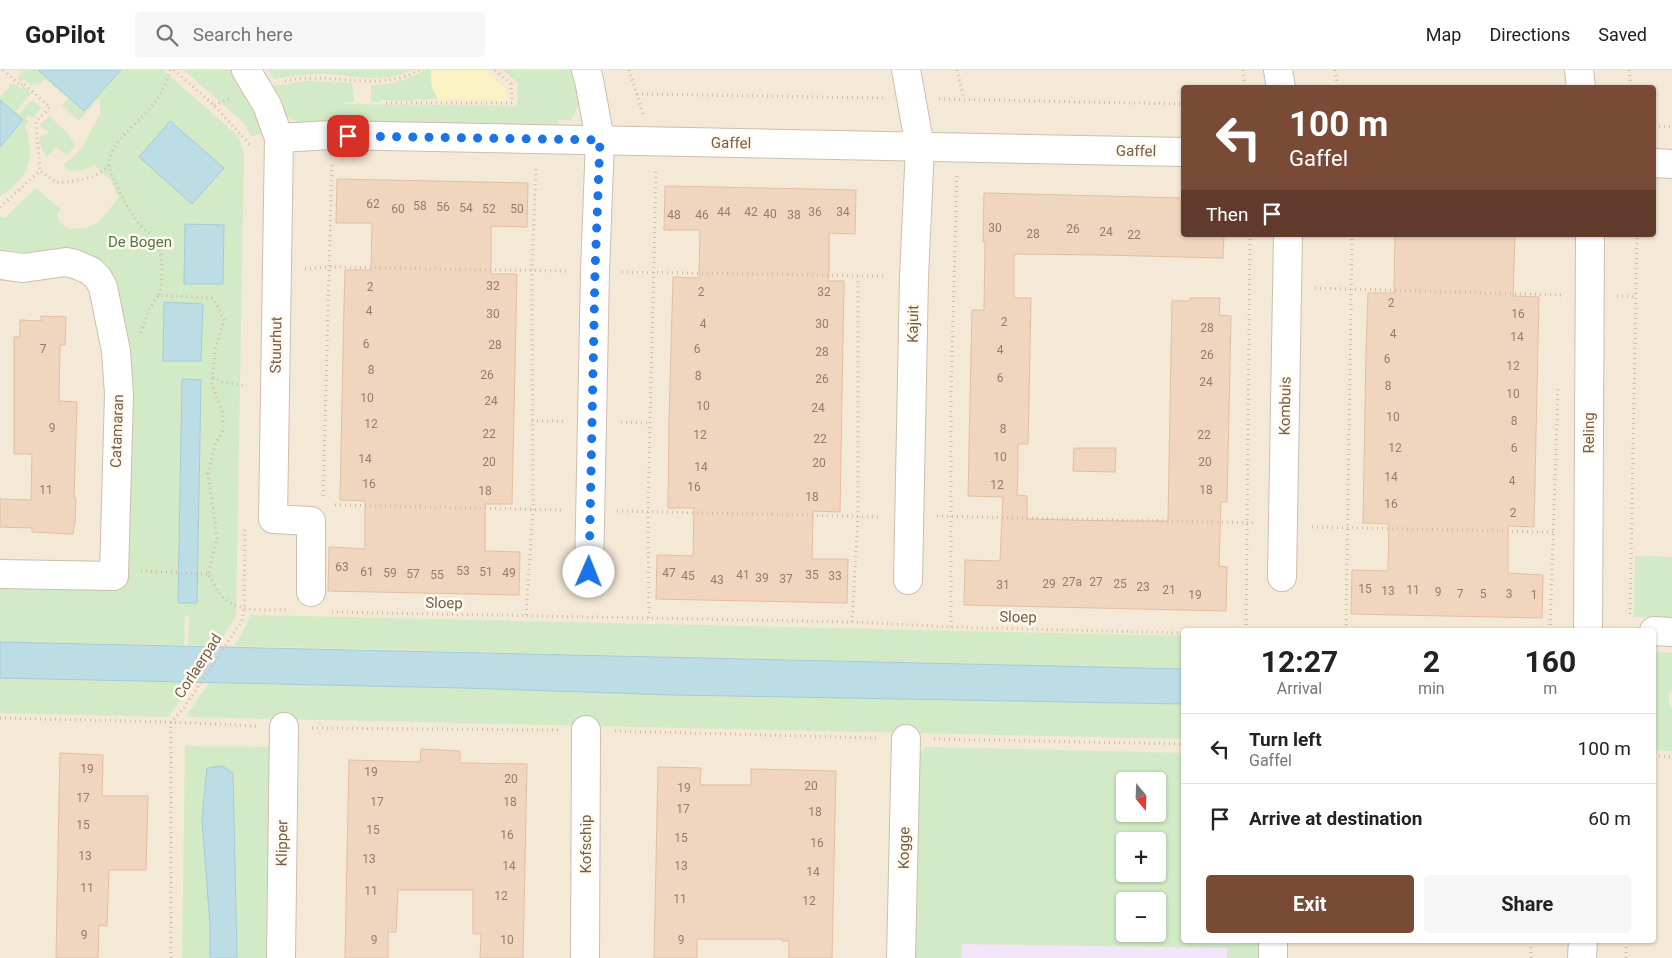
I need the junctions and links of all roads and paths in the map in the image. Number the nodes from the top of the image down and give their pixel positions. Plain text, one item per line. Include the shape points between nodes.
1 (3, 70) edge
2 (170, 70) edge
3 (174, 70) edge
4 (419, 70) edge
5 (495, 70) edge
6 (586, 70) edge
7 (629, 70) edge
8 (906, 70) edge
9 (957, 70) edge
10 (1243, 70) edge
11 (1278, 70) edge
12 (1335, 70) edge
13 (1579, 70) edge
14 (1629, 70) edge
15 (251, 78) edge
16 (1245, 85) edge
17 (1280, 85) edge
18 (1338, 85) edge
19 (1581, 85) edge
20 (1631, 85) edge
21 (964, 100) dead end
22 (386, 103) dead end
23 (214, 105) junction
24 (1656, 126) edge
25 (1672, 127) edge
26 (332, 135) junction
27 (279, 138) junction
28 (537, 139) junction
29 (600, 140) junction
30 (651, 142) junction
31 (251, 146) dead end
32 (920, 147) junction
33 (958, 148) junction
34 (1181, 152) edge
35 (1656, 163) edge
36 (109, 164) junction
37 (1672, 164) edge
38 (40, 171) junction
39 (0, 207) edge
40 (1250, 237) edge
41 (1288, 237) edge
42 (1352, 237) edge
43 (1590, 237) edge
44 (1638, 237) edge
45 (0, 265) edge
46 (858, 276) dead end
47 (1288, 287) junction
48 (1350, 290) junction
49 (159, 295) junction
50 (1590, 295) junction
51 (1636, 297) junction
52 (1561, 304) dead end
53 (115, 344) junction
54 (213, 377) junction
55 (1558, 384) dead end
56 (275, 386) junction
57 (323, 504) dead end
58 (589, 572) dead end
59 (171, 573) dead end
60 (0, 574) edge
61 (208, 574) junction
62 (1282, 577) dead end
63 (908, 580) dead end
64 (304, 601) joint
65 (330, 612) dead end
66 (526, 616) junction
67 (649, 618) junction
68 (242, 621) dead end
69 (852, 622) junction
70 (1642, 626) edge
71 (951, 627) junction
72 (1246, 628) edge
73 (1346, 628) edge
74 (1550, 628) edge
75 (1588, 628) edge
76 (1656, 629) edge
77 (1672, 632) edge
78 (1181, 633) edge
79 (284, 727) dead end
80 (586, 730) dead end
81 (906, 739) dead end
82 (1656, 756) edge
83 (1672, 757) edge
84 (1273, 943) edge
85 (1531, 943) edge
86 (1583, 943) edge
87 (1626, 943) edge
88 (171, 958) edge
89 (281, 958) edge
90 (586, 958) edge
91 (901, 958) edge
92 (1273, 958) edge
93 (1531, 958) edge
94 (1582, 958) edge
95 (1626, 958) edge

1 - 38 path via 50,107 36,122
2 - 36 path via 164,89 152,107 123,136 111,154
3 - 23 path
4 - 15 path via 382,82
5 - 22 path via 511,84 512,103
6 - 29 street
7 - 30 path
8 - 32 street, Kajuit
9 - 21 path
10 - 16 path
11 - 17 street
12 - 18 path
13 - 19 street
14 - 20 path
15 - 23 path
15 - 27 street, Stuurhut via 267,105
23 - 31 path
24 - 25 path
26 - 27 street, Gaffel
26 - 28 street, Gaffel
26 - 57 path
27 - 56 street, Stuurhut
28 - 29 street, Gaffel
28 - 66 path via 532,271 533,509
29 - 30 street, Gaffel
29 - 58 street
30 - 32 street, Gaffel
30 - 67 path via 656,170 648,502
32 - 33 street, Gaffel
32 - 63 street, Kajuit
33 - 34 street, Gaffel
33 - 71 path via 951,393
35 - 37 street
36 - 38 path via 102,174 57,183
36 - 49 path via 126,205 153,237 161,255
38 - 39 path
40 - 72 path
41 - 47 street, Kombuis
42 - 48 path
43 - 50 street, Reling
44 - 51 path
45 - 53 street, Catamaran via 23,268 66,262 91,271 103,287
46 - 69 path via 858,516
47 - 48 path
47 - 62 street, Kombuis
48 - 52 path via 1561,295
48 - 73 path
49 - 53 path via 150,307 139,336
49 - 54 path via 212,298 216,303 224,321 215,350
50 - 51 path
50 - 75 street, Reling
51 - 70 path
53 - 60 street, Catamaran via 119,394 114,576
54 - 56 path via 222,382 247,386
54 - 61 path via 212,384 223,414 223,430 215,445 208,473 217,537
55 - 74 path
56 - 64 street, Stuurhut via 273,519 311,522
59 - 61 path
61 - 64 path via 226,601 244,608 288,610
65 - 66 path, Sloep
66 - 67 path, Sloep
67 - 69 path, Sloep
68 - 88 path, Corlaerpad via 184,708 171,722
69 - 71 path, Sloep
71 - 78 path, Sloep
76 - 77 street
79 - 89 street, Klipper
80 - 90 street, Kofschip
81 - 91 street, Kogge
82 - 83 path
84 - 92 street
85 - 93 path
86 - 94 street
87 - 95 path

